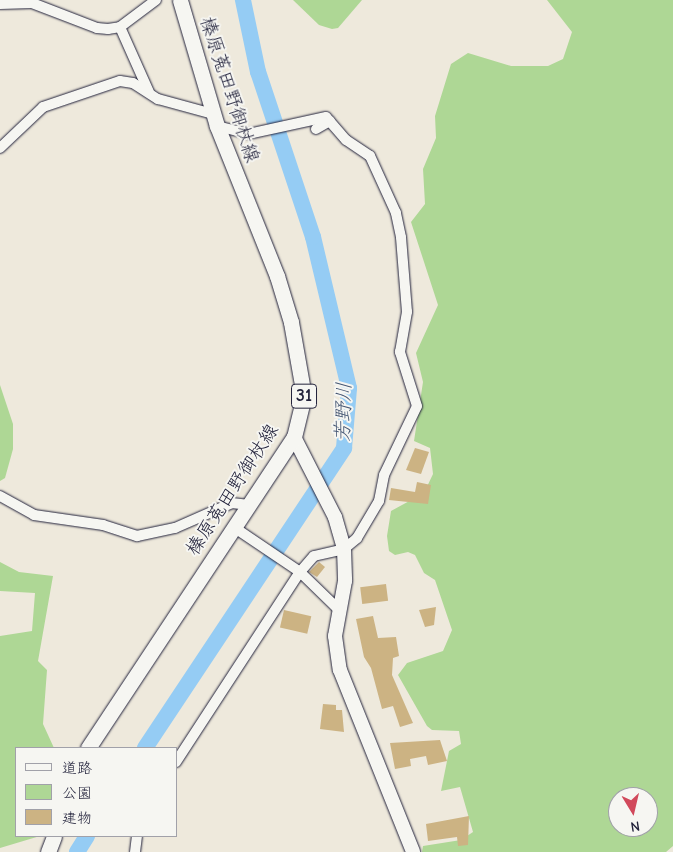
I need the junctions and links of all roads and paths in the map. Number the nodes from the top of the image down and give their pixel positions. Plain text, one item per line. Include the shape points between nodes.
1 (156, 0) edge
2 (180, 0) edge
3 (0, 4) edge
4 (120, 26) junction
5 (149, 93) junction
6 (215, 120) junction
7 (330, 121) junction
8 (316, 129) dead end
9 (0, 148) edge
10 (296, 440) junction
11 (0, 498) edge
12 (249, 505) junction
13 (237, 530) junction
14 (344, 549) junction
15 (296, 569) junction
16 (338, 609) junction
17 (89, 747) edge
18 (178, 759) edge
19 (54, 837) edge
20 (137, 837) edge
21 (48, 852) edge
22 (135, 852) edge
23 (413, 852) edge

1 - 4 street
2 - 6 main road, 榛原菟田野御杖線 / 31
3 - 4 street via 32,3 97,28
4 - 5 street
5 - 6 street
5 - 9 street via 134,82 120,81 57,99 43,107
6 - 7 street via 249,134 316,118
6 - 10 main road, 榛原菟田野御杖線 / 31 via 291,322 304,396
7 - 8 street
7 - 14 street via 346,140 370,156 396,214 407,312 400,352 417,398 413,422 384,475 379,501 358,538
10 - 12 main road, 榛原菟田野御杖線 / 31
10 - 14 street via 335,517
11 - 12 street via 34,516 103,525 137,536 174,528 232,503
12 - 13 main road, 榛原菟田野御杖線 / 31
13 - 15 street
13 - 17 main road, 榛原菟田野御杖線 / 31
14 - 15 street via 314,556
14 - 16 street via 345,581
15 - 16 street
15 - 18 street
16 - 23 street via 335,636 340,670
19 - 21 main road
20 - 22 street

